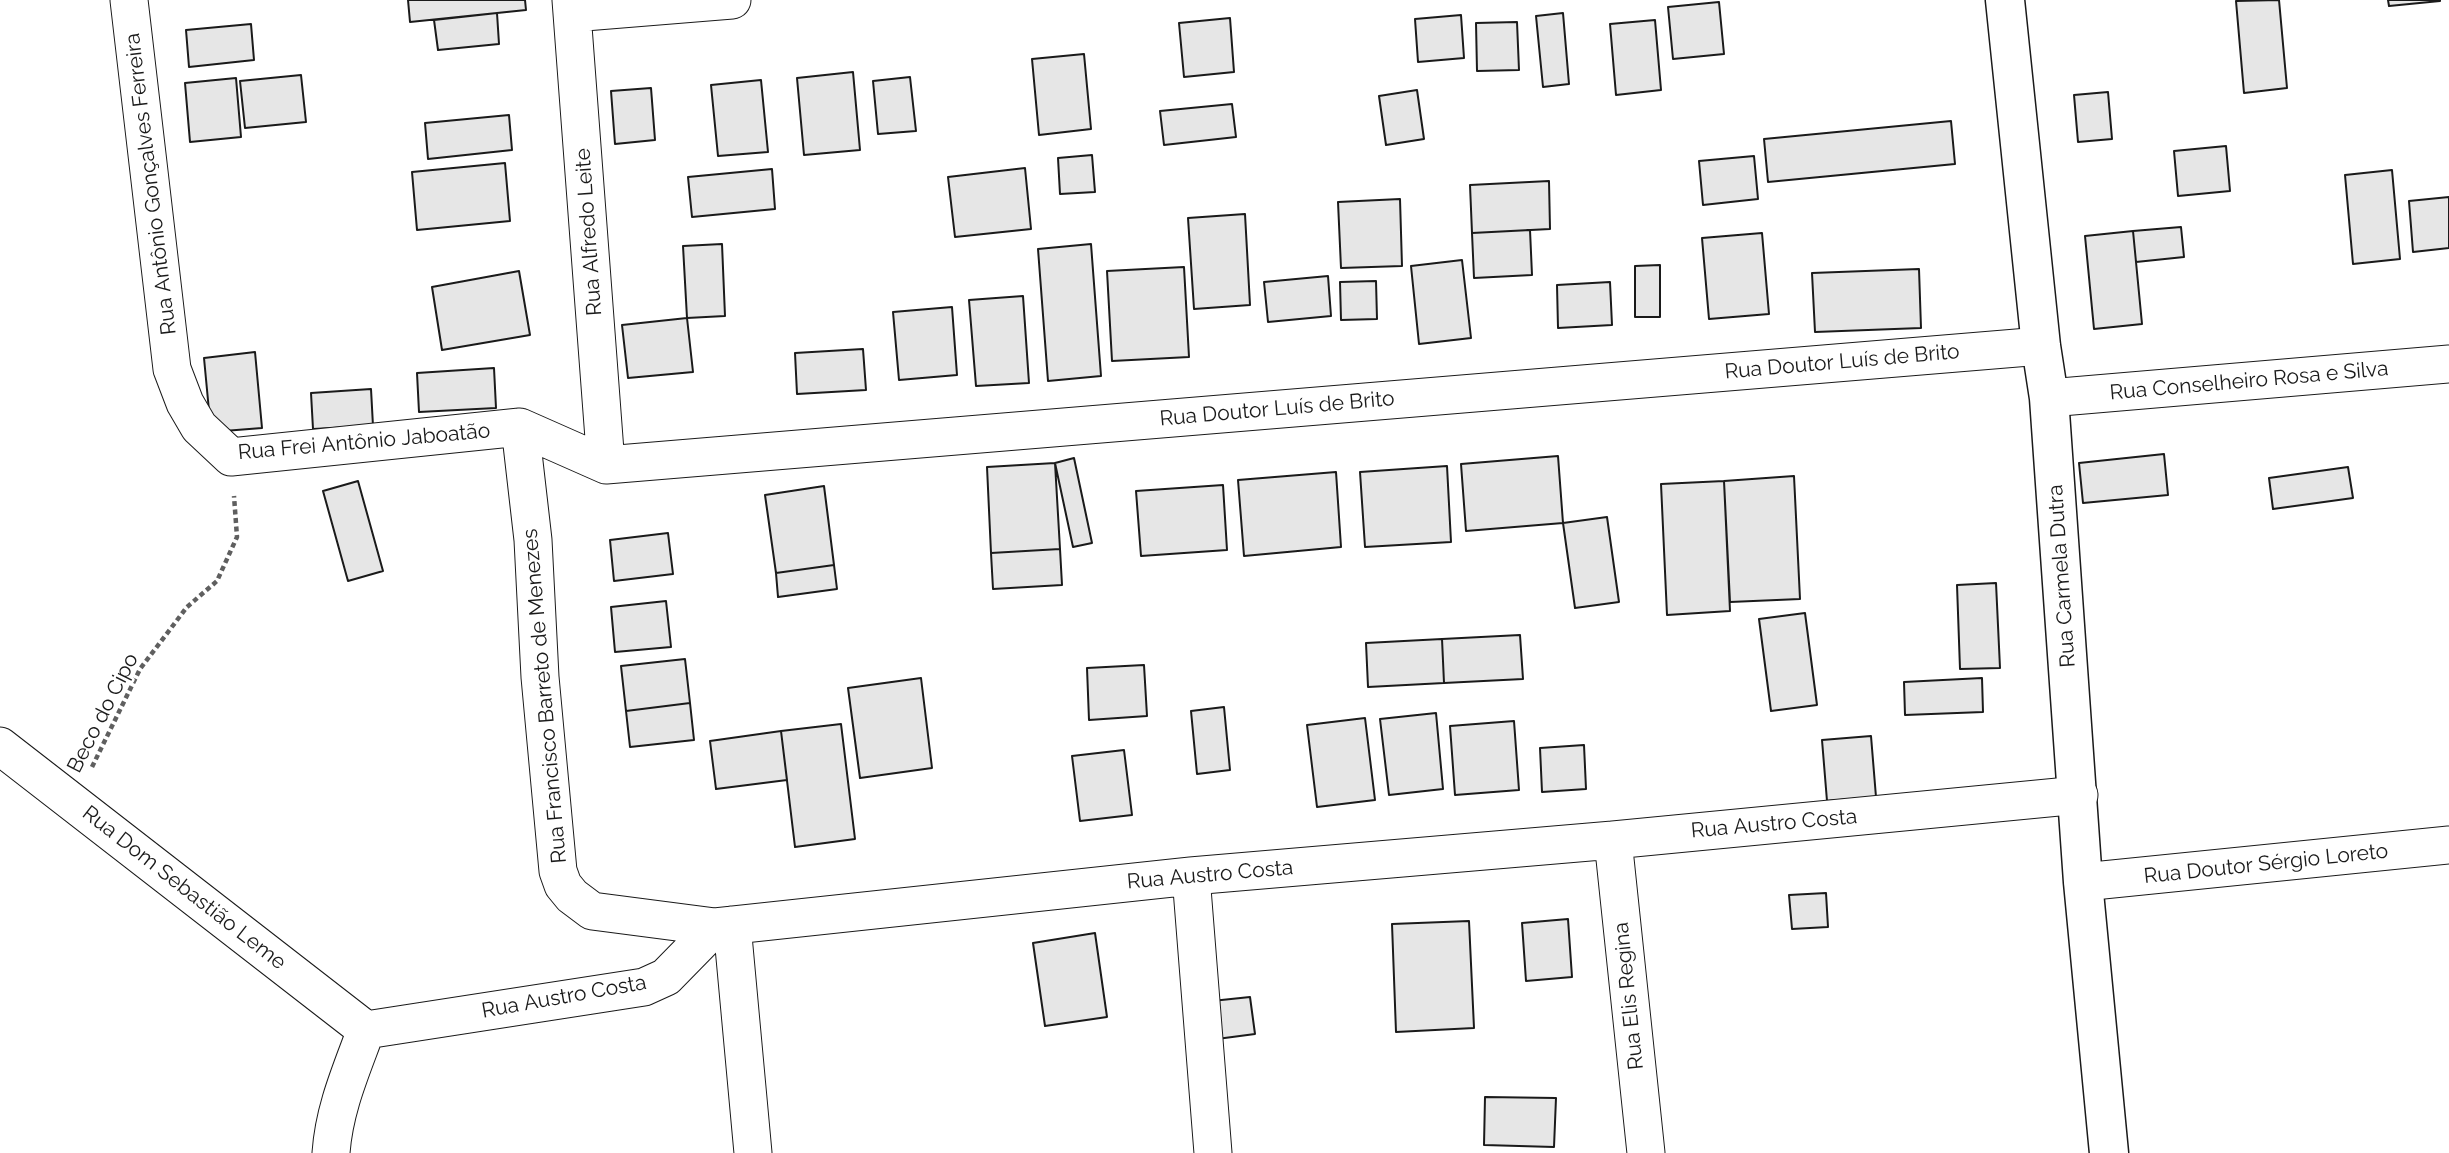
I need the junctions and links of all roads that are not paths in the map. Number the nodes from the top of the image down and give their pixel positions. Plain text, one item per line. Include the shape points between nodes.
1 (129, 0) edge
2 (732, 0) edge
3 (2005, 0) edge
4 (571, 7) edge
5 (2041, 346) junction
6 (2449, 364) edge
7 (172, 369) joint
8 (2049, 398) junction
9 (520, 427) junction
10 (606, 465) junction
11 (0, 746) edge
12 (2078, 795) junction
13 (1613, 840) junction
14 (2449, 845) edge
15 (1191, 876) junction
16 (2084, 882) junction
17 (724, 926) junction
18 (366, 1030) junction
19 (331, 1153) edge
20 (753, 1153) edge
21 (1213, 1153) edge
22 (1646, 1153) edge
23 (2109, 1153) edge

1 - 7 street, Rua Antônio Gonçalves Ferreira
2 - 4 street
3 - 5 street, Rua Carmela Dutra
4 - 10 street, Rua Alfredo Leite
5 - 8 street, Rua Carmela Dutra
5 - 10 street, Rua Doutor Luís de Brito
6 - 8 street, Rua Conselheiro Rosa e Silva
7 - 9 street, Rua Frei Antônio Jaboatão via 199,427 231,457
8 - 12 street, Rua Carmela Dutra
9 - 10 street, Rua Doutor Luís de Brito
9 - 17 street, Rua Francisco Barreto de Menezes via 558,871 572,896 592,911
11 - 18 street, Rua Dom Sebastião Leme
12 - 13 street, Rua Austro Costa
12 - 16 street, Rua Carmela Dutra
13 - 15 street, Rua Austro Costa
13 - 22 street, Rua Elis Regina
14 - 16 street, Rua Doutor Sérgio Loreto
15 - 17 street, Rua Austro Costa
15 - 21 street
16 - 23 street, Rua Carmela Dutra
17 - 18 street, Rua Austro Costa via 666,977 644,986
17 - 20 street
18 - 19 street via 341,1097

